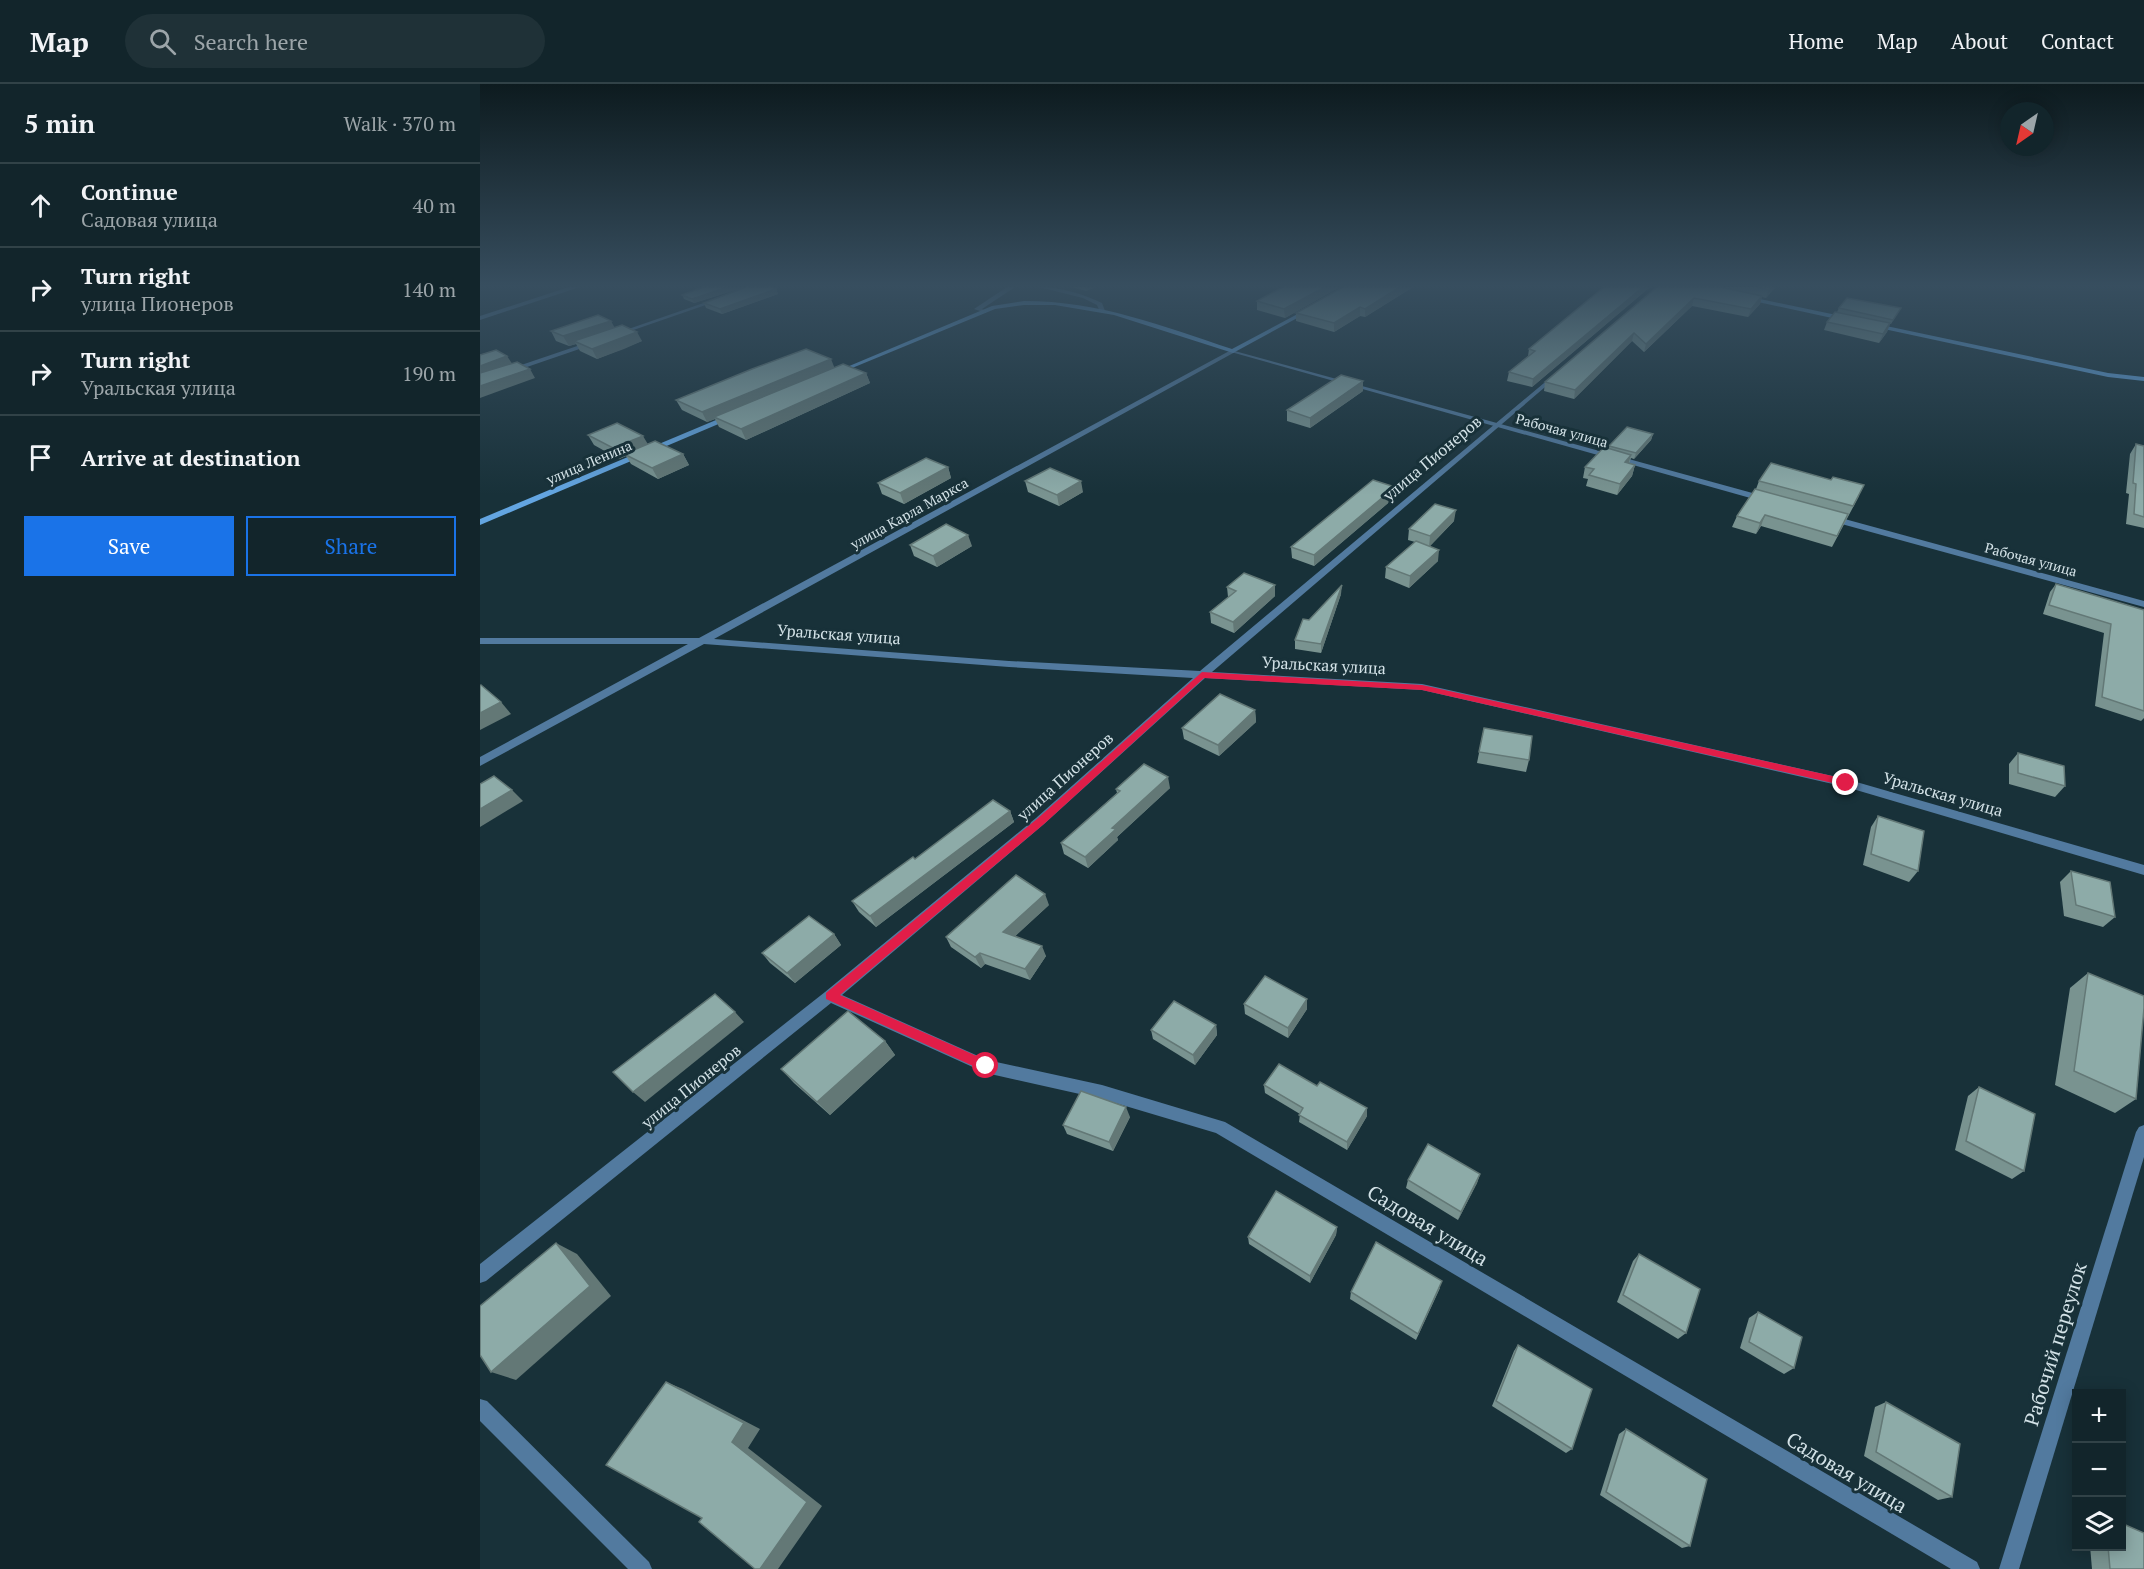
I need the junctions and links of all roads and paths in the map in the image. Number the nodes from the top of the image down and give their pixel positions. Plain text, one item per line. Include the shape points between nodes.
1 (553, 356) edge
2 (878, 356) edge
3 (1223, 356) edge
4 (1252, 356) edge
5 (2020, 356) edge
6 (1568, 364) edge
7 (831, 376) edge
8 (2144, 379) edge
9 (480, 381) edge
10 (743, 412) edge
11 (1496, 426) junction
12 (1774, 502) edge
13 (1820, 515) edge
14 (480, 522) edge
15 (2144, 604) edge
16 (480, 641) edge
17 (705, 641) junction
18 (1202, 675) junction
19 (480, 762) edge
20 (2144, 870) edge
21 (830, 996) junction
22 (2144, 1132) edge
23 (480, 1275) edge
24 (480, 1408) edge
25 (642, 1569) edge
26 (1970, 1569) edge
27 (2009, 1569) edge

1 - 9 street
2 - 7 main road
3 - 17 street, улица Карла Маркса
4 - 11 street, Рабочая улица
5 - 8 main road
6 - 11 street, улица Пионеров
10 - 14 main road, улица Ленина
11 - 12 street, Рабочая улица
11 - 18 street, улица Пионеров
13 - 15 street, Рабочая улица
16 - 17 street, Уральская улица
17 - 18 street, Уральская улица
17 - 19 street, улица Карла Маркса
18 - 20 street, Уральская улица via 1422,687 1846,783
18 - 21 street, улица Пионеров via 1040,821
21 - 23 street, улица Пионеров
21 - 26 street, Садовая улица via 986,1066 1102,1092 1220,1127
22 - 27 street, Рабочий переулок
24 - 25 street

